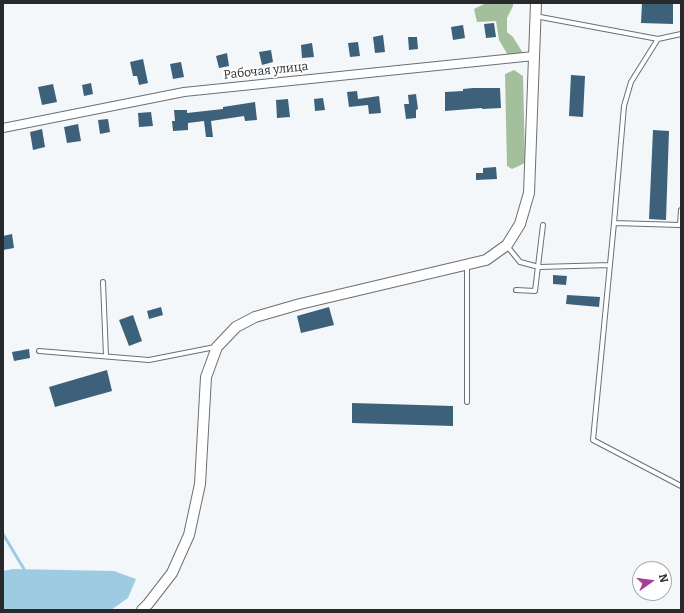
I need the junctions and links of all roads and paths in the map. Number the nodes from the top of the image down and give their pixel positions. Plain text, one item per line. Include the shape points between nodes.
1 (536, 3) edge
2 (535, 16) junction
3 (681, 34) edge
4 (658, 39) junction
5 (534, 56) junction
6 (3, 128) edge
7 (681, 210) edge
8 (614, 222) junction
9 (543, 224) dead end
10 (507, 246) junction
11 (467, 264) junction
12 (610, 265) junction
13 (539, 267) junction
14 (103, 282) dead end
15 (516, 290) dead end
16 (217, 347) junction
17 (39, 351) dead end
18 (106, 356) junction
19 (466, 402) dead end
20 (681, 486) edge
21 (142, 610) edge

1 - 2 street
2 - 4 lane
2 - 5 street
3 - 4 lane
4 - 8 lane via 632,82 624,106
5 - 6 street, Рабочая улица via 184,92
5 - 10 street via 528,193 520,224
7 - 8 lane via 680,225
8 - 12 lane
9 - 13 lane
10 - 11 street via 486,260
10 - 13 lane via 520,262
11 - 16 street via 255,317 236,327
11 - 19 lane
12 - 13 lane
12 - 20 lane via 593,440
13 - 15 lane via 535,291
14 - 18 lane
16 - 18 lane via 149,360
16 - 21 street via 206,376 200,484 188,535 172,573
17 - 18 lane

